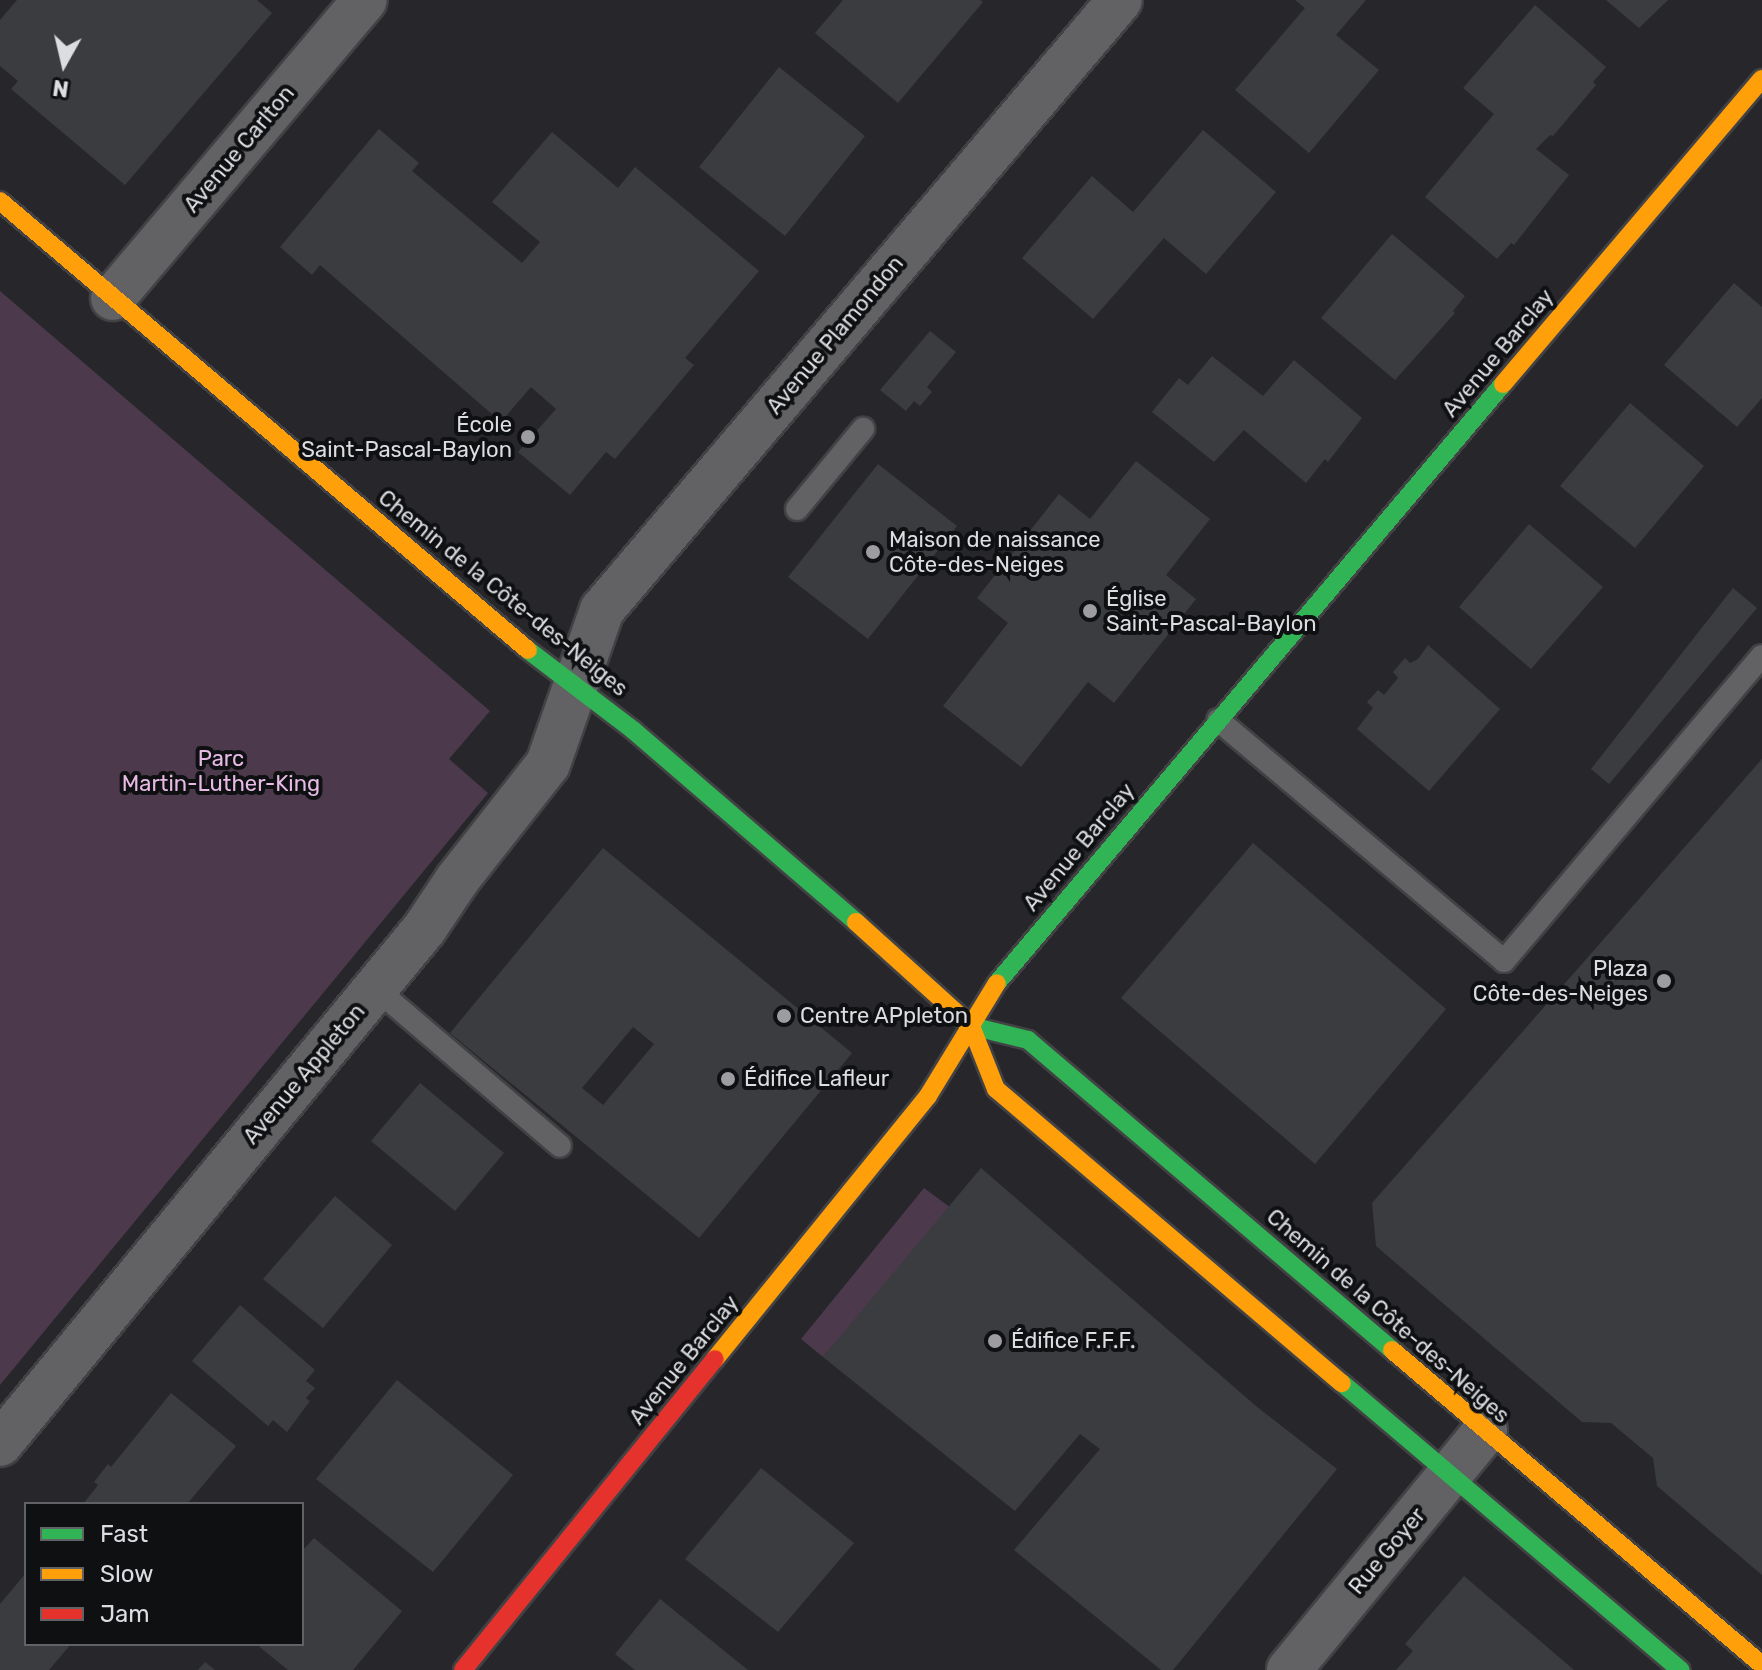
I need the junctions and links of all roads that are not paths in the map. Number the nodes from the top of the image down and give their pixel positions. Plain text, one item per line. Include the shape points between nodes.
1 (365, 0) edge
2 (1120, 0) edge
3 (1762, 79) edge
4 (0, 201) edge
5 (113, 298) junction
6 (863, 429) dead end
7 (797, 509) dead end
8 (1762, 656) edge
9 (574, 684) junction
10 (1218, 720) junction
11 (375, 988) junction
12 (971, 1026) junction
13 (560, 1146) dead end
14 (1485, 1431) junction
15 (0, 1444) edge
16 (1450, 1474) junction
17 (1762, 1665) edge
18 (463, 1670) edge
19 (1289, 1670) edge
20 (1681, 1670) edge

1 - 5 street, Avenue Carlton
2 - 9 street, Avenue Plamondon via 602,610
3 - 10 main road, Avenue Barclay
4 - 5 main road, Chemin de la Côte-des-Neiges
5 - 9 main road, Chemin de la Côte-des-Neiges
6 - 7 lane
8 - 10 lane via 1504,961
9 - 11 street, Avenue Appleton via 548,764
9 - 12 main road, Chemin de la Côte-des-Neiges via 806,877
10 - 12 main road, Avenue Barclay via 1001,976
11 - 13 lane
11 - 15 street, Avenue Appleton
12 - 14 main road, Chemin de la Côte-des-Neiges via 1028,1040
12 - 16 main road, Chemin de la Côte-des-Neiges via 996,1089
12 - 18 main road, Avenue Barclay via 928,1096
14 - 16 street, Rue Goyer
14 - 17 main road, Chemin de la Côte-des-Neiges
16 - 19 street, Rue Goyer
16 - 20 main road, Chemin de la Côte-des-Neiges

